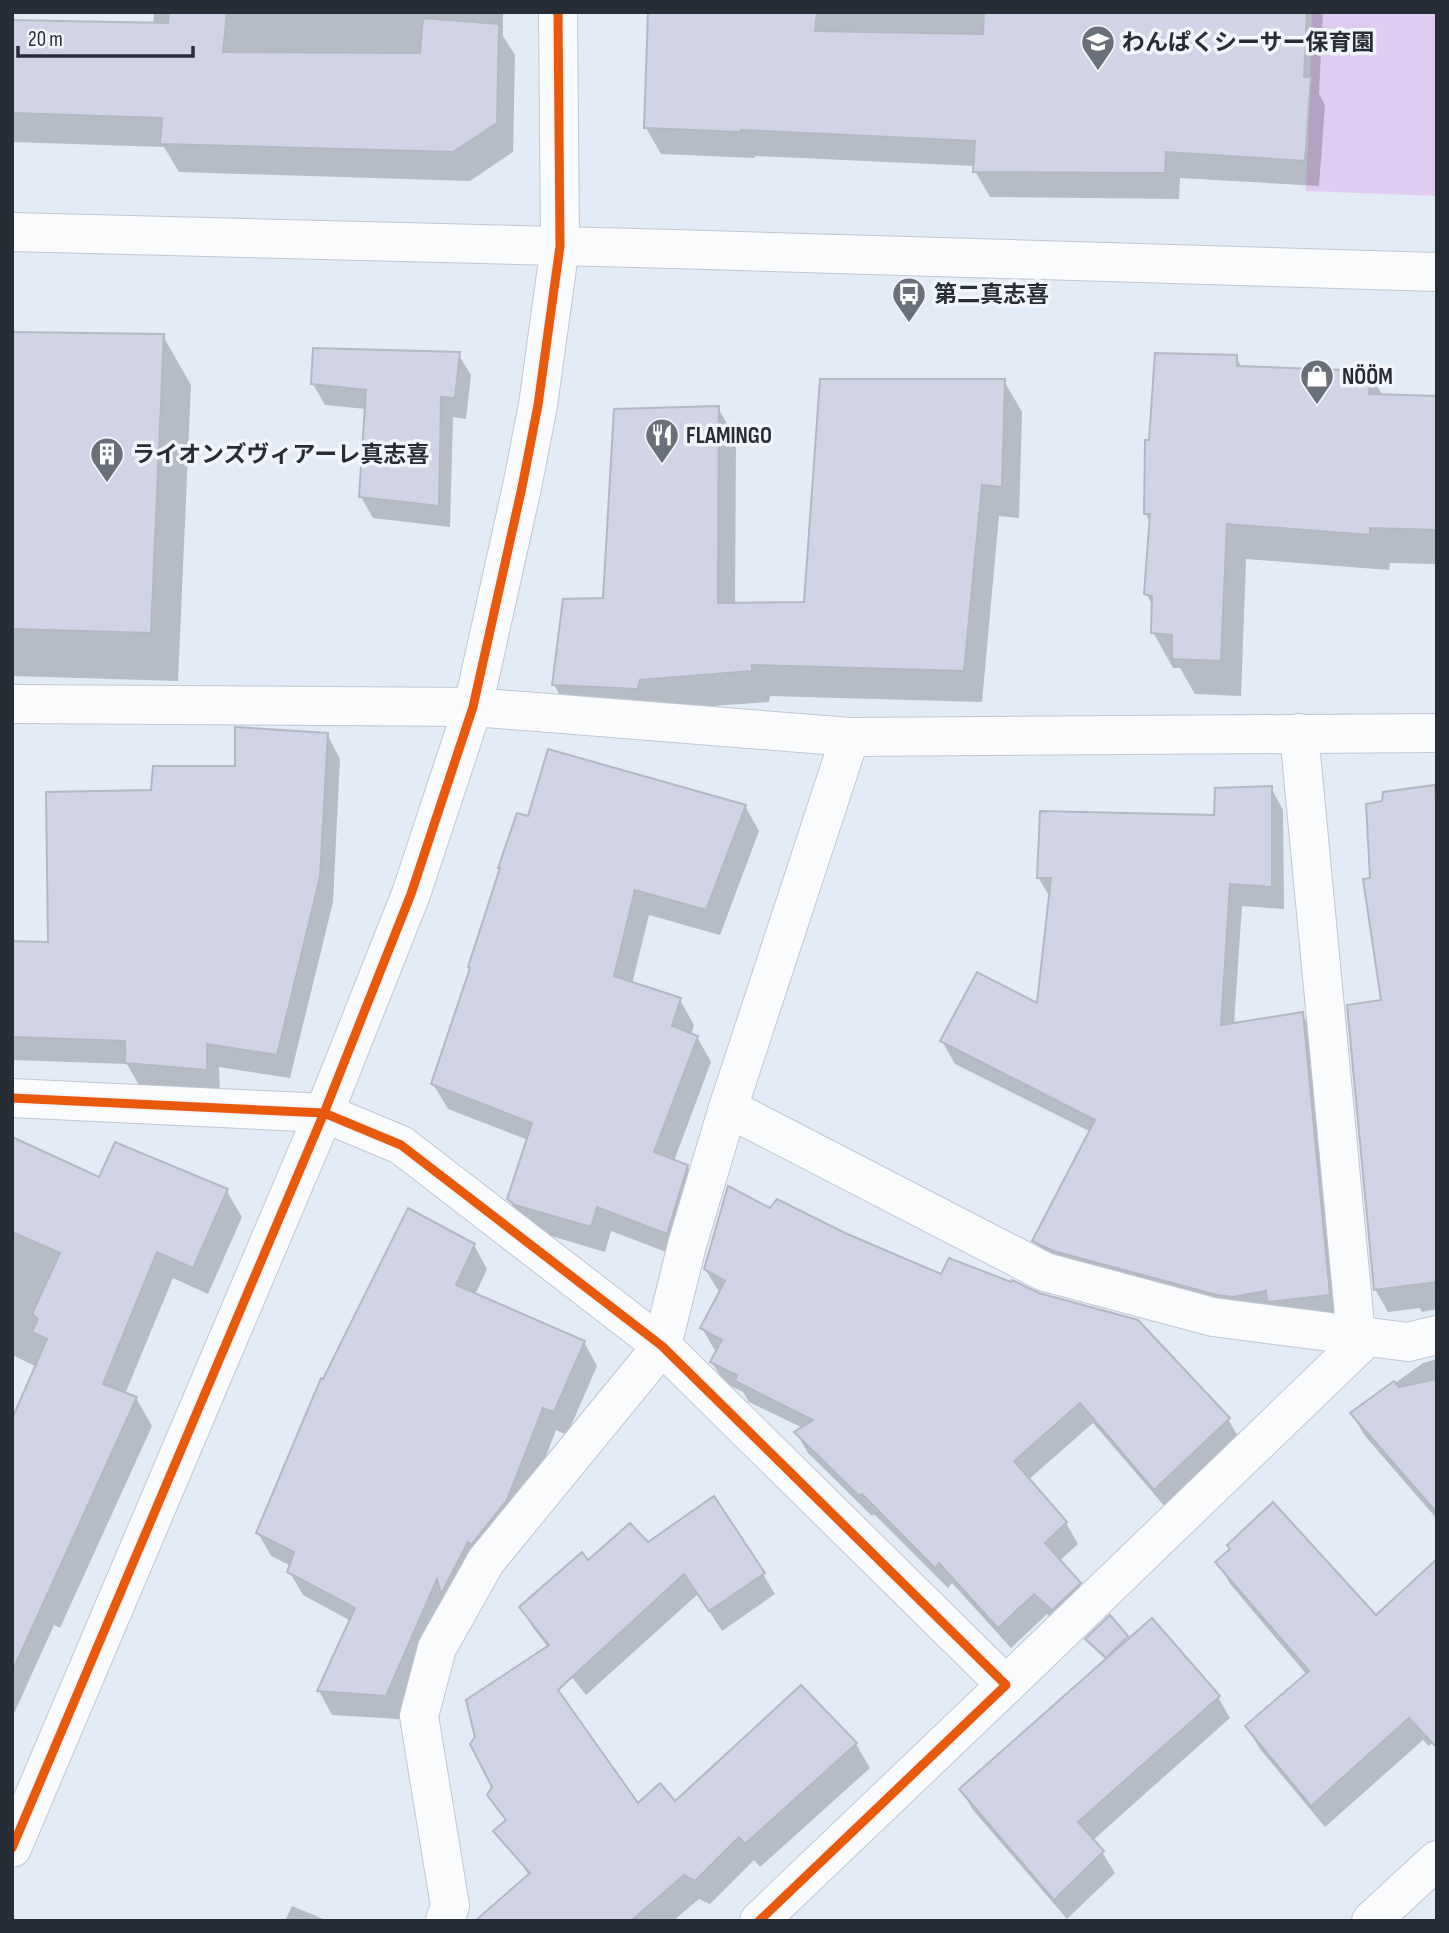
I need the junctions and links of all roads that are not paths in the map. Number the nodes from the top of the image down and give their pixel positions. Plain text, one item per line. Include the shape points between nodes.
1 (558, 12) edge
2 (12, 232) edge
3 (560, 246) junction
4 (1437, 272) edge
5 (12, 704) edge
6 (472, 707) junction
7 (1299, 733) junction
8 (1437, 733) edge
9 (850, 737) junction
10 (12, 1098) edge
11 (728, 1108) junction
12 (324, 1113) junction
13 (1437, 1335) edge
14 (1362, 1336) junction
15 (662, 1346) junction
16 (1006, 1685) junction
17 (12, 1848) edge
18 (1437, 1860) edge
19 (776, 1915) edge
20 (445, 1921) edge
21 (1371, 1921) edge

1 - 3 street
2 - 3 street
3 - 4 street
3 - 6 street via 538,405
5 - 6 street
6 - 9 street
6 - 12 street via 411,894
7 - 8 street
7 - 9 street
7 - 14 street
9 - 11 street
10 - 12 street
11 - 14 street via 1045,1272 1213,1317
11 - 15 street
12 - 15 street via 401,1145
12 - 17 street
13 - 14 street via 1408,1342
14 - 16 street
15 - 16 street
15 - 20 street via 486,1561 437,1648 419,1716 450,1906
16 - 19 street
18 - 21 street

